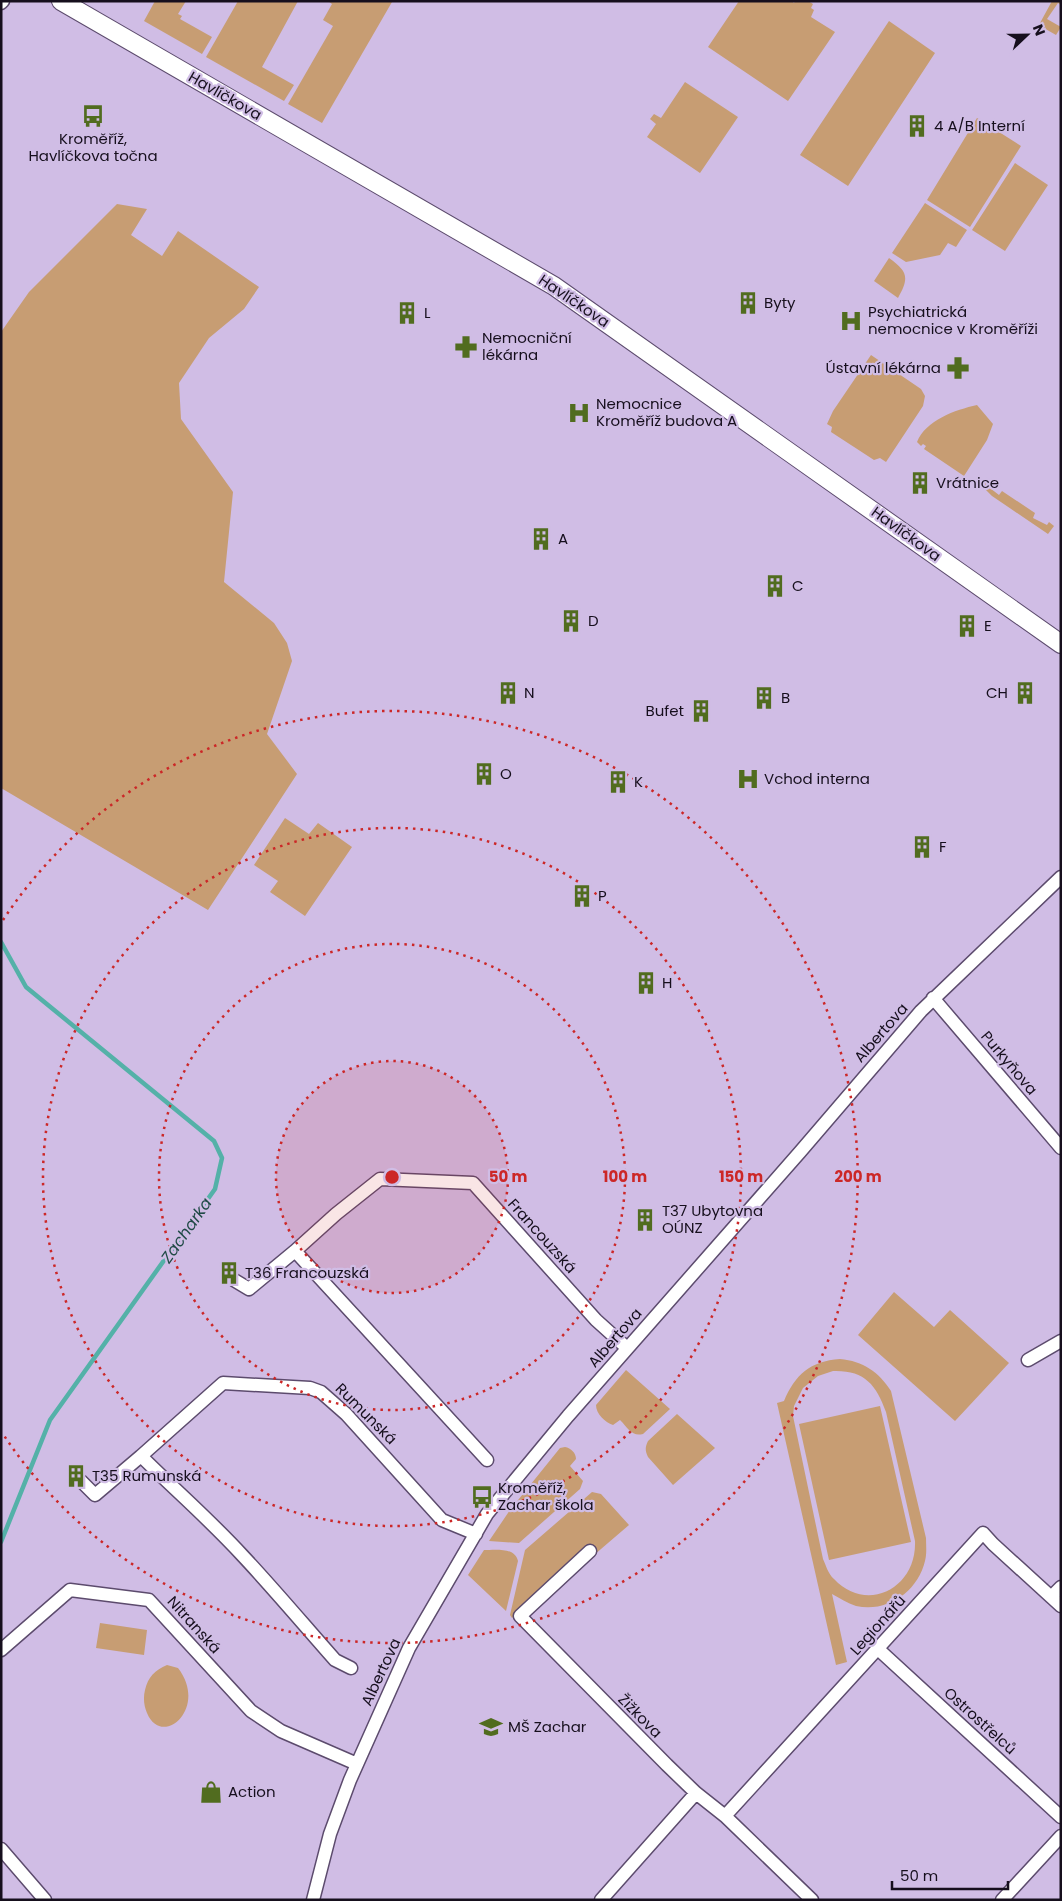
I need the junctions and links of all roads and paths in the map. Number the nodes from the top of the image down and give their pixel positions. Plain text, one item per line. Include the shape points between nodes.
1 (60, 1) edge
2 (1061, 644) edge
3 (1061, 877) edge
4 (933, 998) junction
5 (1061, 1148) edge
6 (295, 1251) junction
7 (234, 1280) dead end
8 (1061, 1341) edge
9 (627, 1348) junction
10 (1028, 1360) dead end
11 (141, 1456) junction
12 (487, 1460) dead end
13 (82, 1481) dead end
14 (476, 1534) junction
15 (590, 1550) dead end
16 (1061, 1587) edge
17 (1056, 1601) edge
18 (1, 1650) edge
19 (878, 1650) junction
20 (351, 1668) dead end
21 (356, 1764) junction
22 (696, 1793) junction
23 (724, 1816) junction
24 (1061, 1817) edge
25 (1061, 1836) edge
26 (1, 1848) edge
27 (1056, 1849) edge
28 (45, 1900) edge
29 (313, 1900) edge
30 (601, 1900) edge
31 (812, 1900) edge
32 (1002, 1900) edge

1 - 2 street, Havlíčkova via 554,286
3 - 4 street, Albertova
4 - 5 street, Purkyňova
4 - 9 street, Albertova
6 - 7 street, Francouzská via 249,1290
6 - 9 street, Francouzská via 380,1179 473,1183 596,1320
6 - 12 street
8 - 10 street
9 - 14 street, Albertova via 487,1514
11 - 13 street, Rumunská via 95,1495
11 - 14 street, Rumunská via 224,1383 310,1388 321,1392 346,1414 442,1520
11 - 20 street via 242,1555 335,1660
14 - 21 street, Albertova via 409,1648
15 - 22 street, Žižkova via 520,1616
16 - 17 street
17 - 19 street, Legionářů via 982,1533
18 - 21 street, Nitranská via 70,1590 149,1600 251,1712 281,1731
19 - 23 street, Legionářů
19 - 24 street, Ostrostřelců
21 - 29 street, Albertova via 330,1834
22 - 23 street, Žižkova
22 - 30 street
23 - 31 street, Žižkova
25 - 27 street
26 - 28 street
27 - 32 street

